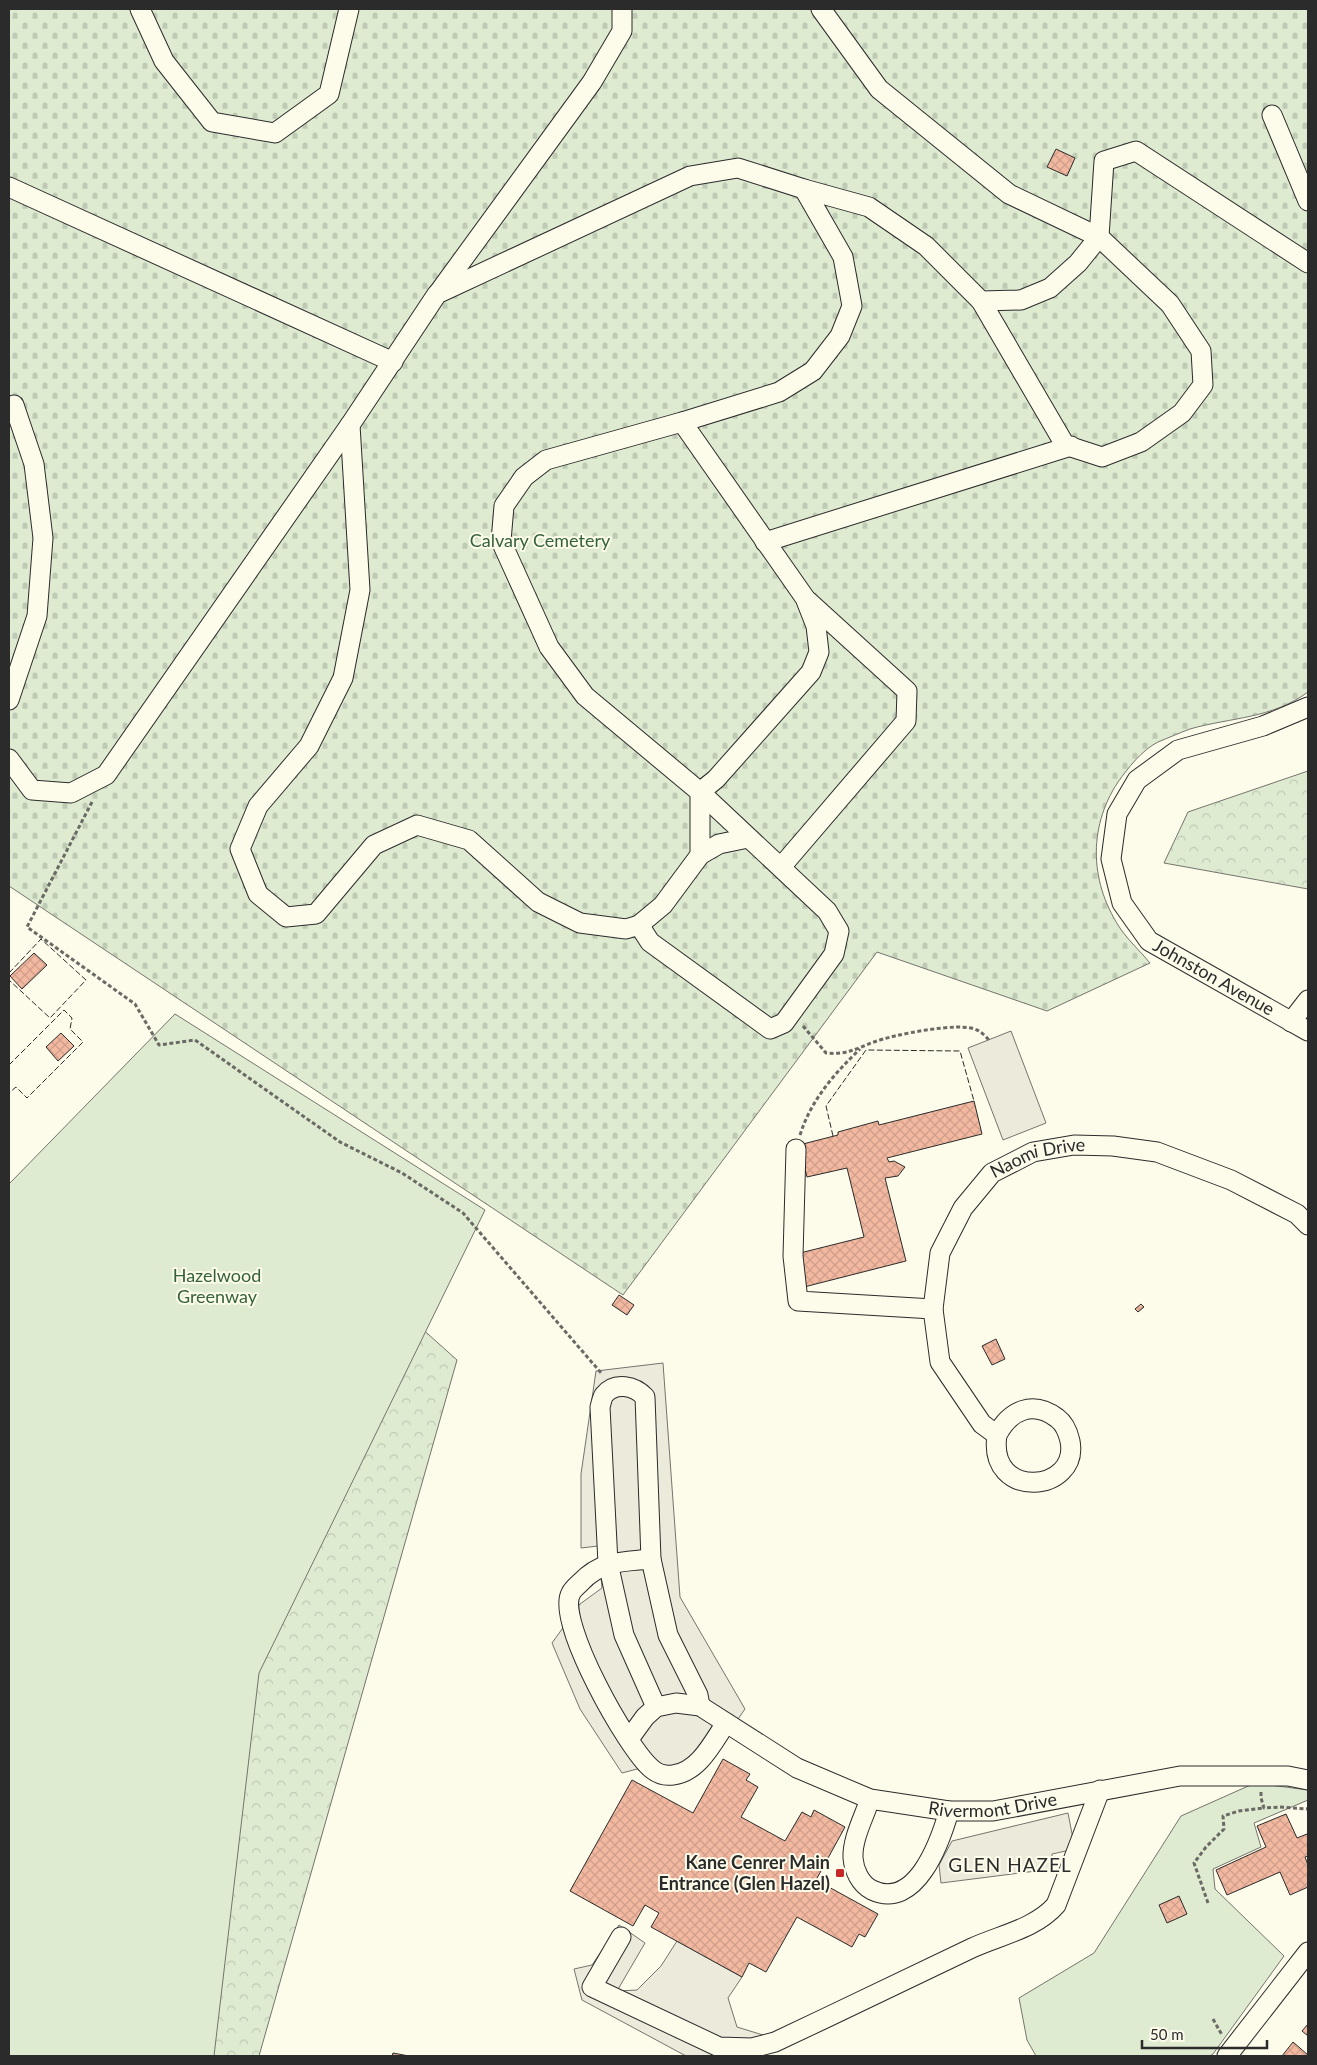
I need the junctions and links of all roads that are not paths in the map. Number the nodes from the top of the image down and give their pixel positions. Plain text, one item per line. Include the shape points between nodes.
1 (140, 9) edge
2 (349, 9) edge
3 (622, 9) edge
4 (821, 9) edge
5 (1272, 115) dead end
6 (9, 188) edge
7 (804, 189) junction
8 (1308, 201) edge
9 (1099, 237) junction
10 (1308, 263) edge
11 (437, 294) junction
12 (981, 301) junction
13 (393, 362) junction
14 (10, 403) edge
15 (682, 422) junction
16 (350, 424) junction
17 (1071, 446) junction
18 (765, 542) junction
19 (804, 598) junction
20 (9, 700) edge
21 (1308, 707) edge
22 (9, 759) edge
23 (700, 792) junction
24 (748, 838) junction
25 (700, 855) junction
26 (781, 868) junction
27 (639, 925) junction
28 (1308, 1000) edge
29 (1291, 1022) junction
30 (1308, 1031) edge
31 (796, 1149) road end
32 (1308, 1225) edge
33 (933, 1309) junction
34 (998, 1434) dead end
35 (651, 1559) junction
36 (608, 1563) junction
37 (700, 1706) junction
38 (656, 1707) junction
39 (726, 1723) junction
40 (629, 1739) junction
41 (1308, 1780) edge
42 (1100, 1790) junction
43 (870, 1800) junction
44 (949, 1811) junction
45 (621, 1937) dead end
46 (1308, 1952) edge
47 (1227, 2056) edge

1 - 2 street via 164,62 212,122 275,133 329,94
3 - 11 street via 622,31 592,82
4 - 9 street via 879,89 1009,194
5 - 8 street
6 - 13 street
7 - 11 street via 738,168 690,176
7 - 12 street via 869,207 926,246
7 - 15 street via 843,257 852,306 840,336 812,371 779,392
9 - 10 street via 1104,161 1136,151
9 - 12 street via 1078,263 1050,288 1021,300
9 - 17 street via 1170,304 1201,351 1203,385 1182,413 1141,442 1102,457
11 - 13 street
12 - 17 street via 1065,444
13 - 16 street
14 - 20 street via 34,464 43,538 37,616
15 - 18 street
15 - 23 street via 546,460 524,476 504,506 501,541 548,647 585,696
16 - 22 street via 106,775 71,793 32,790
16 - 27 street via 360,590 343,678 309,746 258,806 240,849 258,894 286,917 316,914 374,845 417,825 469,840 538,902 580,923 626,929
17 - 18 street
18 - 19 street
19 - 23 street via 816,626 819,652 811,672 716,779
19 - 26 street via 907,691 906,721
21 - 29 street, Johnston Avenue via 1263,726 1178,750 1137,780 1117,814 1111,859 1122,903 1149,941
23 - 24 street
23 - 25 street
24 - 25 street via 719,844
24 - 26 street
25 - 27 street via 663,905
26 - 27 street via 827,911 838,931 834,954 784,1023 770,1028 650,942
28 - 29 street
29 - 30 street, Johnston Avenue
31 - 33 street via 793,1256 798,1301
32 - 33 street, Naomi Drive via 1297,1214 1232,1180 1158,1152 1074,1145 1033,1152 992,1173 963,1208 940,1253
33 - 34 street, Naomi Drive via 940,1362 982,1424
35 - 36 street
35 - 36 street via 645,1397 639,1390 628,1386 614,1388 604,1395 600,1407
35 - 37 street via 668,1635 698,1695
36 - 38 street via 624,1635
36 - 40 street via 591,1571 571,1593 568,1605 570,1620 595,1683
37 - 38 street via 676,1703
37 - 39 street, Rivermont Drive
38 - 40 street
39 - 40 street via 704,1755 674,1775 662,1775 651,1768
39 - 43 street, Rivermont Drive via 797,1768
41 - 42 street, Rivermont Drive via 1288,1776 1180,1776
42 - 44 street, Rivermont Drive via 993,1810
42 - 45 street via 1056,1905 1047,1916 974,1947 775,2042 752,2048 718,2047 592,1987
43 - 44 street, Rivermont Drive
43 - 44 street via 854,1845 854,1863 861,1880 884,1894 909,1887 920,1876 943,1834
46 - 47 street

